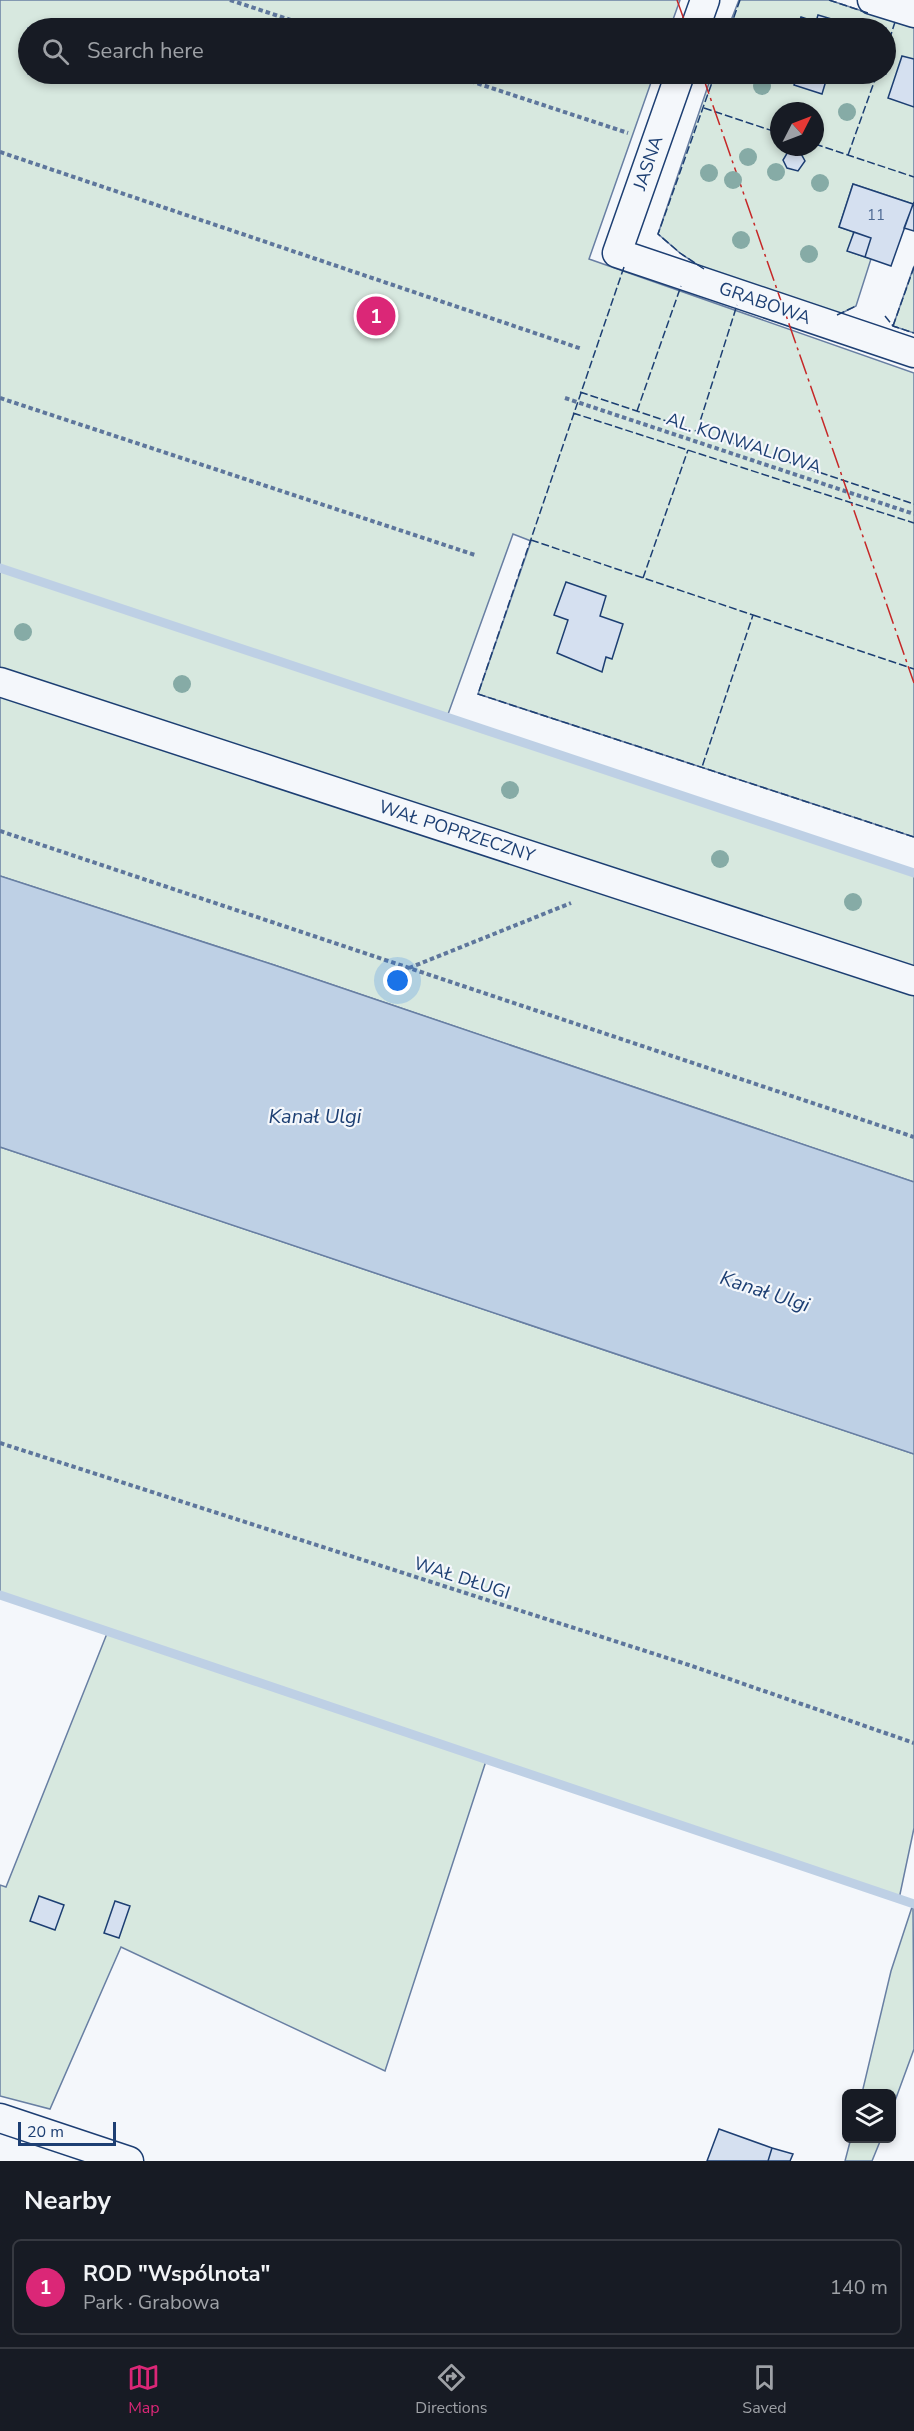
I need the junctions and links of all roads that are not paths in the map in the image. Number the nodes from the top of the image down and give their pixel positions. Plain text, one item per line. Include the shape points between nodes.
1 (705, 0) edge
2 (872, 0) edge
3 (914, 13) edge
4 (699, 18) edge
5 (676, 84) edge
6 (617, 253) joint
7 (914, 353) edge
8 (0, 682) edge
9 (914, 981) edge
10 (0, 2118) edge
11 (129, 2161) edge

1 - 4 street
2 - 3 street
5 - 6 street, JASNA
6 - 7 street, GRABOWA
8 - 9 street, WAŁ POPRZECZNY
10 - 11 street

